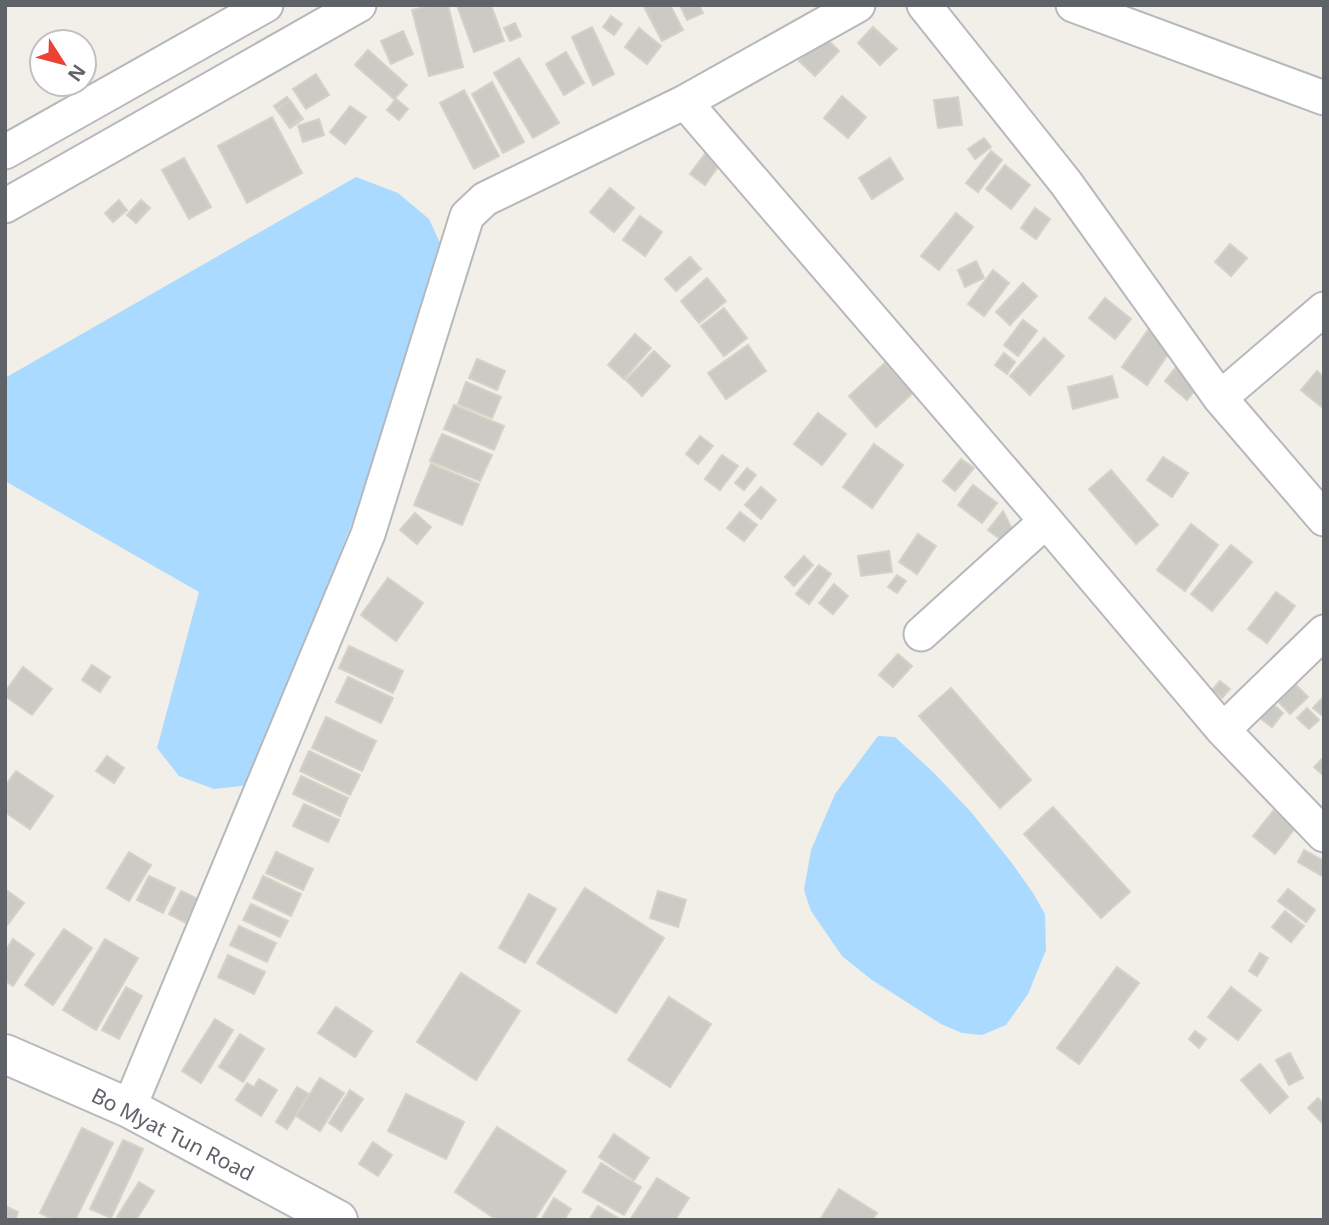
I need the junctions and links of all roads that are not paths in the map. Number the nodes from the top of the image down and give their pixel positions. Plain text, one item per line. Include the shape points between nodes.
1 (266, 5) edge
2 (359, 5) edge
3 (858, 5) edge
4 (924, 5) edge
5 (1073, 5) edge
6 (1324, 98) edge
7 (685, 102) junction
8 (5, 152) edge
9 (5, 205) edge
10 (1324, 309) edge
11 (1220, 398) junction
12 (1324, 519) edge
13 (1046, 521) junction
14 (1324, 632) edge
15 (921, 634) dead end
16 (1223, 730) junction
17 (1324, 835) edge
18 (5, 1054) edge
19 (129, 1108) junction
20 (338, 1220) edge

1 - 8 street
2 - 9 street
3 - 7 street
4 - 11 street via 1066,183
5 - 6 street
7 - 13 street
7 - 19 street via 485,199 467,216 368,534
10 - 11 street
11 - 12 street
13 - 15 street
13 - 16 street
14 - 16 street
16 - 17 street
18 - 19 main road, Bo Myat Tun Road
19 - 20 main road, Bo Myat Tun Road

